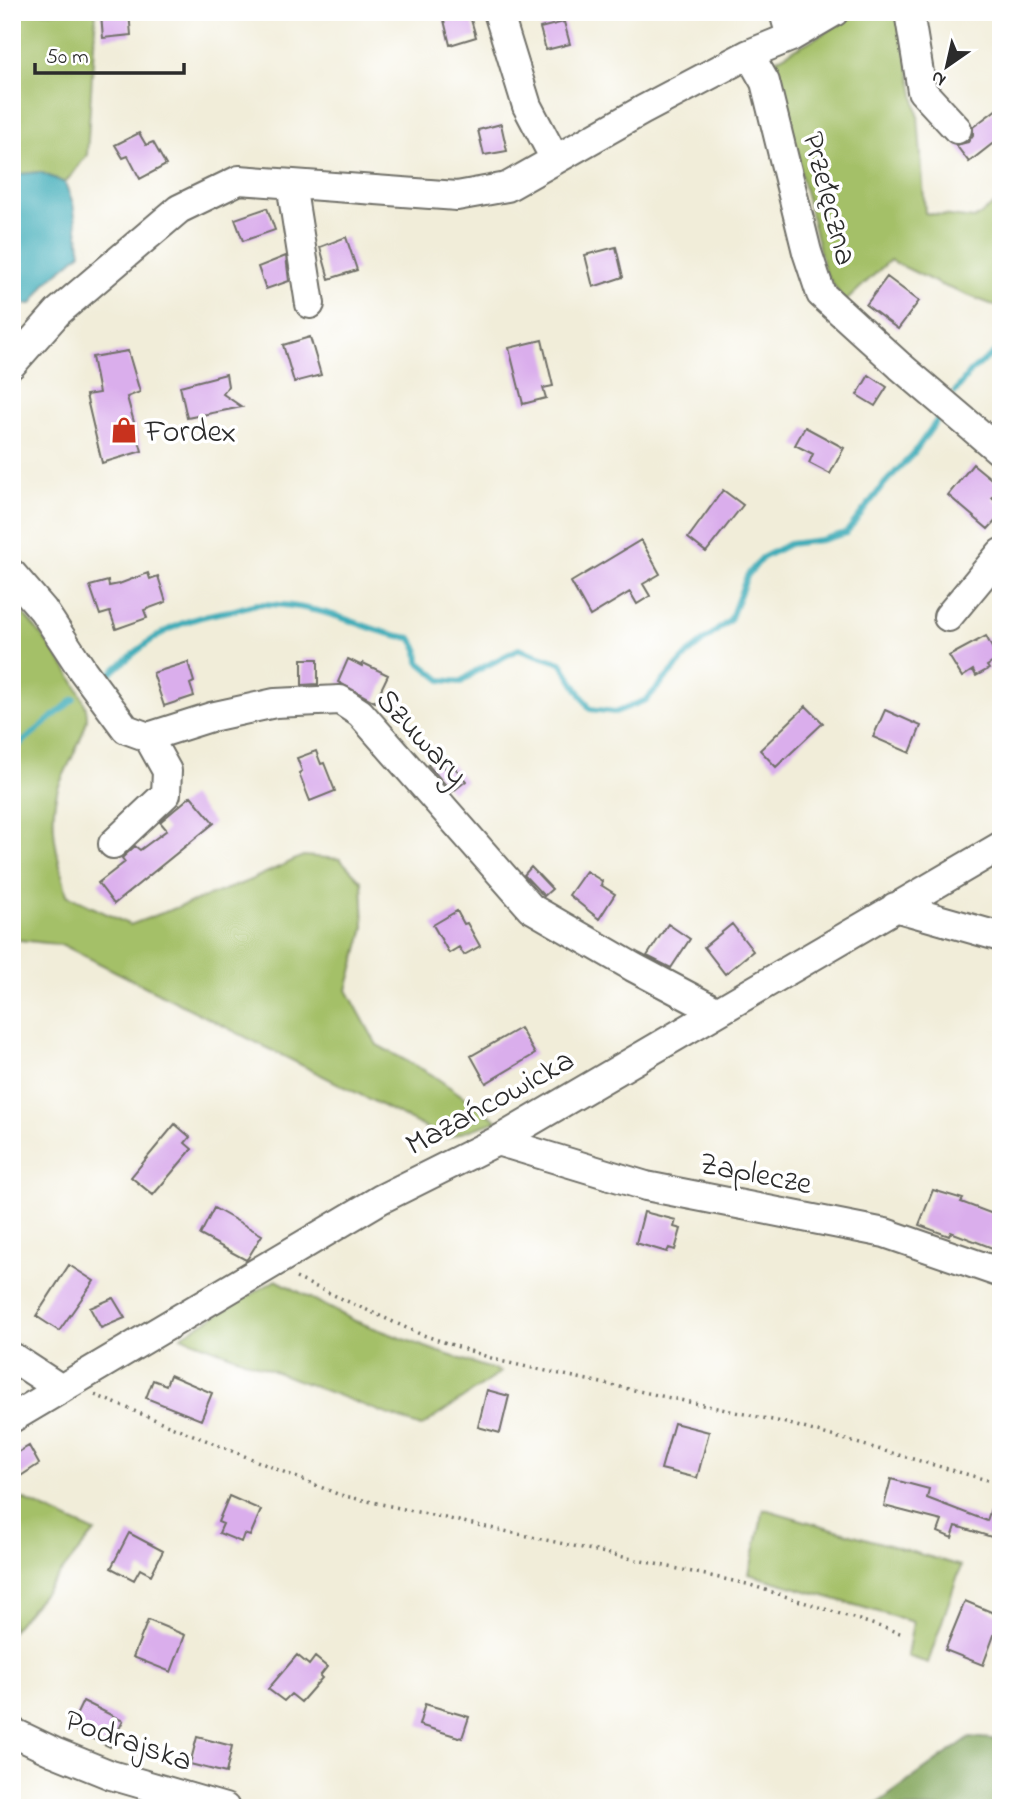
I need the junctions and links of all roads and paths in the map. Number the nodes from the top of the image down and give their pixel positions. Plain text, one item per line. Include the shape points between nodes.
1 (498, 12) edge
2 (834, 12) edge
3 (909, 12) edge
4 (788, 25) edge
5 (749, 54) junction
6 (957, 129) dead end
7 (555, 159) junction
8 (291, 184) junction
9 (310, 304) dead end
10 (12, 364) edge
11 (1001, 452) edge
12 (1001, 553) edge
13 (12, 574) edge
14 (947, 617) dead end
15 (148, 737) junction
16 (113, 844) dead end
17 (1001, 845) edge
18 (894, 907) junction
19 (1001, 937) edge
20 (716, 1011) junction
21 (497, 1141) junction
22 (269, 1266) junction
23 (1001, 1273) edge
24 (12, 1357) edge
25 (65, 1387) junction
26 (12, 1419) edge
27 (1001, 1484) edge
28 (903, 1634) dead end
29 (12, 1732) edge
30 (225, 1808) edge

1 - 7 street via 527,106
2 - 4 street
3 - 6 street via 922,91
4 - 5 street
5 - 7 street
5 - 11 street, Przełęczna via 765,82 821,295
7 - 8 street via 507,187 457,195
8 - 9 street
8 - 10 street via 239,180 179,209 58,312
12 - 14 street
13 - 15 street via 43,610 126,729
15 - 16 street via 167,771 166,794
15 - 20 street, Szuwary via 275,703 340,700 360,713 531,908
17 - 18 street, Mazańcowicka
18 - 19 street
18 - 20 street, Mazańcowicka
20 - 21 street, Mazańcowicka
21 - 22 street, Mazańcowicka via 381,1199
21 - 23 street, Zaplecze via 646,1186 885,1233
22 - 25 street, Mazańcowicka
22 - 27 path via 420,1334 500,1361 786,1423
24 - 25 street
25 - 26 street, Mazańcowicka
25 - 28 path via 340,1495 747,1584
29 - 30 street, Podrajska via 111,1775

